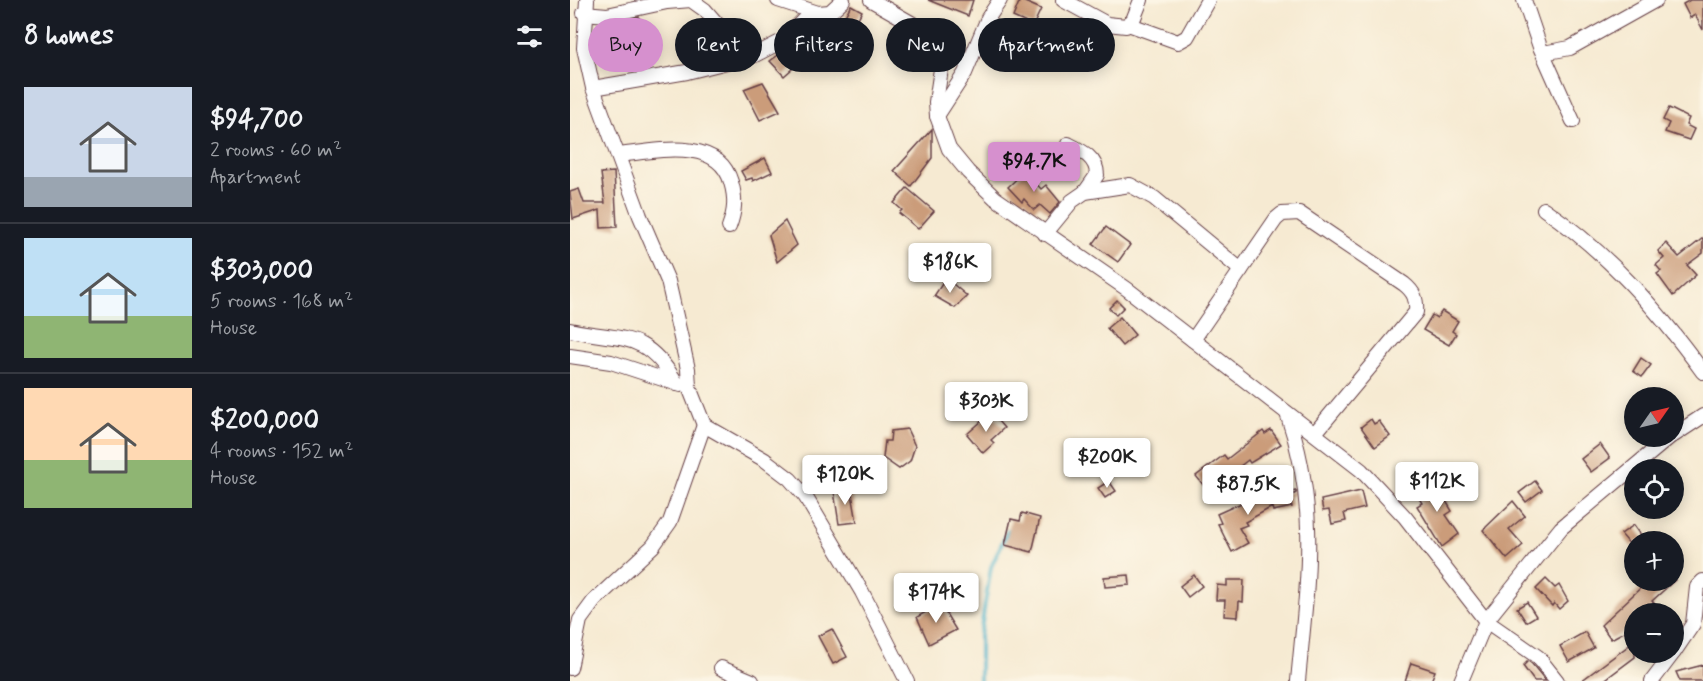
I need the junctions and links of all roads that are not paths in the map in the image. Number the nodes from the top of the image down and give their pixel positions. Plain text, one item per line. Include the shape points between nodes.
1 (713, 0) edge
2 (778, 0) edge
3 (843, 0) edge
4 (871, 0) edge
5 (1000, 0) edge
6 (1063, 0) edge
7 (1142, 0) edge
8 (1208, 0) edge
9 (1524, 0) edge
10 (1656, 0) edge
11 (695, 2) junction
12 (586, 7) edge
13 (811, 12) junction
14 (710, 18) edge
15 (1128, 24) junction
16 (762, 52) edge
17 (1543, 53) junction
18 (687, 72) edge
19 (593, 88) junction
20 (937, 116) junction
21 (1573, 121) dead end
22 (1068, 144) dead end
23 (620, 155) junction
24 (1085, 192) junction
25 (1544, 209) dead end
26 (729, 227) dead end
27 (1045, 234) junction
28 (1241, 270) junction
29 (570, 330) edge
30 (1193, 340) junction
31 (570, 356) edge
32 (1703, 372) edge
33 (683, 385) junction
34 (1287, 413) junction
35 (1703, 416) edge
36 (704, 425) junction
37 (1684, 428) edge
38 (1315, 433) junction
39 (1659, 447) edge
40 (1703, 581) edge
41 (1486, 621) junction
42 (1684, 637) edge
43 (1666, 663) edge
44 (570, 668) edge
45 (721, 668) dead end
46 (752, 681) edge
47 (907, 681) edge
48 (1299, 681) edge
49 (1461, 681) edge
50 (1557, 681) edge
51 (1653, 681) edge

1 - 11 street
2 - 13 street
3 - 13 street via 830,12
4 - 20 street via 920,28 935,44 941,69
5 - 20 street via 988,18 965,73
6 - 15 street via 1107,24
7 - 15 street
8 - 15 street via 1188,37 1178,42
9 - 17 street
10 - 17 street via 1570,48
11 - 12 street via 667,2 607,15
11 - 14 street
12 - 19 street via 584,48
13 - 16 street via 778,44
17 - 21 street
18 - 19 street
19 - 23 street
20 - 27 street via 949,149 968,172 995,198
22 - 24 street via 1086,154 1095,165 1096,176
23 - 26 street via 685,149 709,154 720,161 728,172 735,201
23 - 33 street via 674,300 688,369
24 - 27 street via 1072,201
24 - 28 street via 1130,185 1154,198
25 - 32 street via 1627,277
27 - 30 street via 1127,289
28 - 30 street
28 - 38 street via 1276,219 1282,214 1299,213 1412,291 1416,312
29 - 33 street via 621,336 640,343
30 - 34 street
31 - 33 street via 611,362
33 - 36 street
34 - 38 street
34 - 48 street via 1302,458 1310,540
35 - 37 street
36 - 44 street via 670,522 653,546 594,601 580,620
36 - 47 street via 765,460 805,496 862,592
38 - 41 street via 1385,495
39 - 41 street via 1561,528
40 - 42 street via 1697,587 1693,624
41 - 49 street
41 - 50 street via 1538,657
43 - 51 street
45 - 46 street

